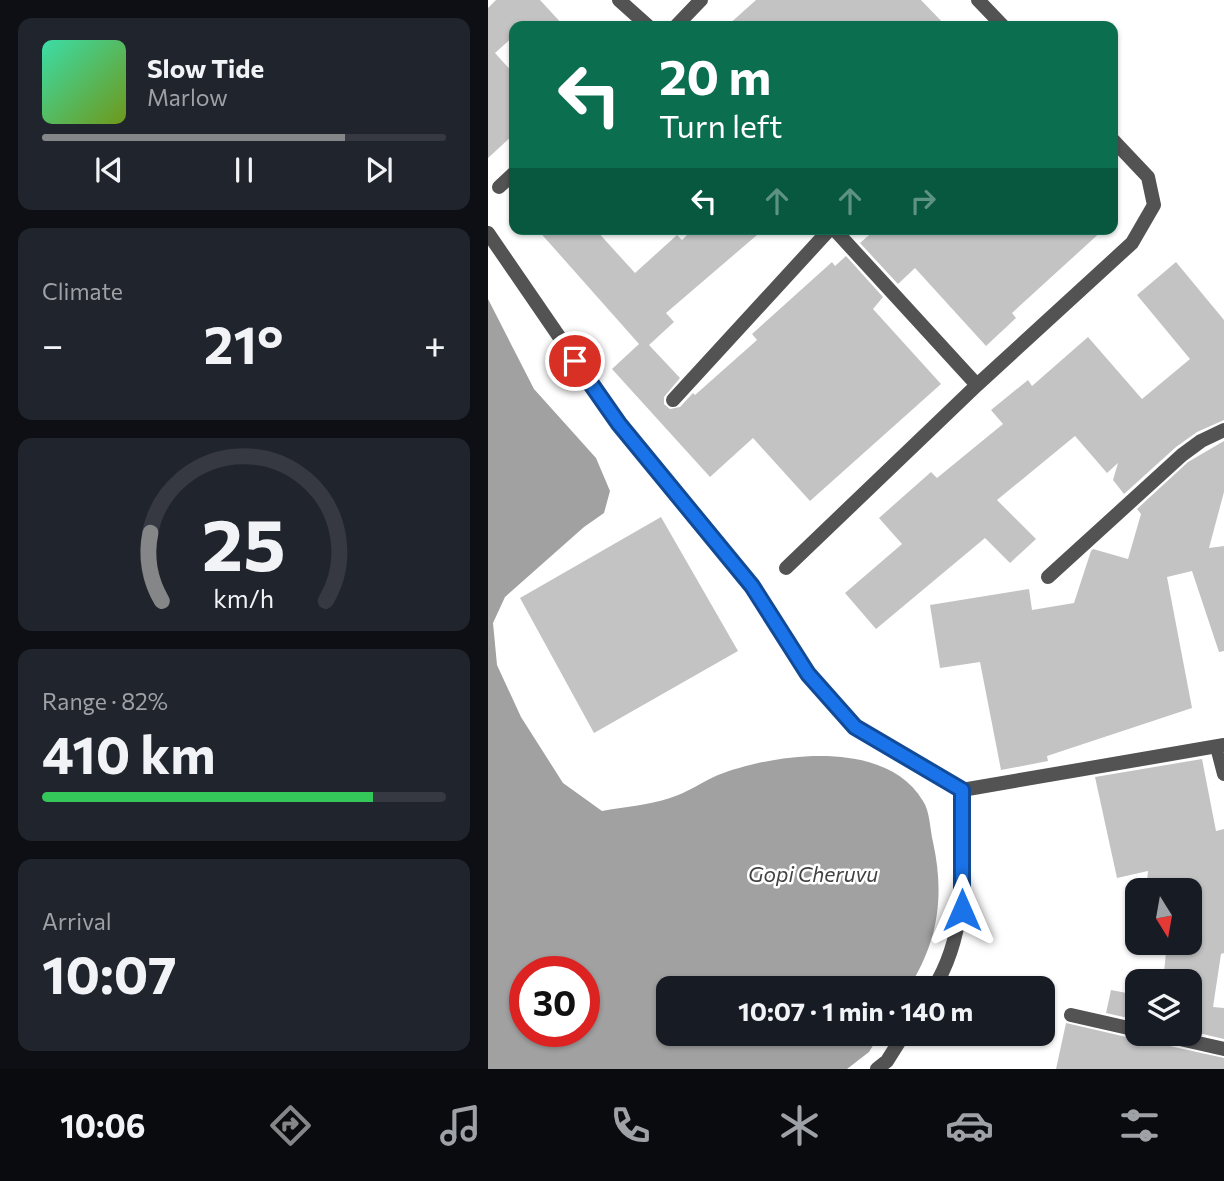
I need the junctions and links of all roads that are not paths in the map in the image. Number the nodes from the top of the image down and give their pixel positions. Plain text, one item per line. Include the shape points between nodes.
1 (619, 0) edge
2 (701, 0) edge
3 (978, 0) edge
4 (642, 21) edge
5 (681, 21) edge
6 (998, 21) edge
7 (1118, 145) edge
8 (509, 178) edge
9 (499, 187) dead end
10 (488, 233) edge
11 (826, 235) edge
12 (838, 235) edge
13 (977, 385) junction
14 (673, 400) dead end
15 (1224, 430) edge
16 (786, 568) dead end
17 (1048, 578) dead end
18 (1220, 746) edge
19 (1224, 774) edge
20 (962, 790) junction
21 (941, 976) edge
22 (1071, 1015) dead end
23 (1125, 1027) edge
24 (1202, 1044) edge
25 (896, 1046) edge
26 (1224, 1049) edge
27 (877, 1069) edge

1 - 4 street
2 - 5 street
3 - 6 street
7 - 13 street via 1148,177 1154,205 1132,243
8 - 9 street
10 - 20 street via 619,424 752,586 808,674 855,727
11 - 14 street
12 - 13 street
13 - 16 street
15 - 17 street via 1182,455
18 - 19 street
18 - 20 street
20 - 21 street via 962,910
22 - 23 street
24 - 26 street
25 - 27 street

